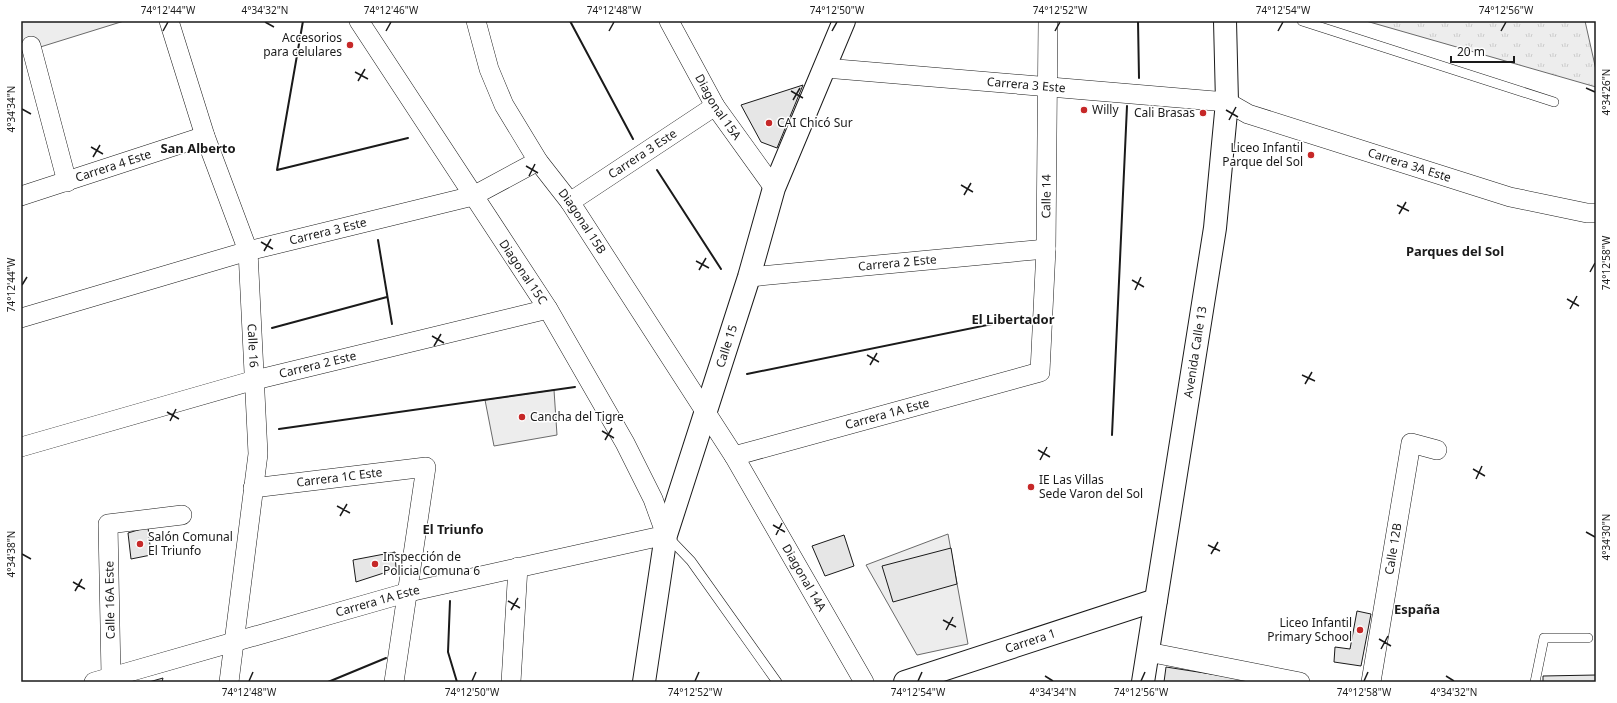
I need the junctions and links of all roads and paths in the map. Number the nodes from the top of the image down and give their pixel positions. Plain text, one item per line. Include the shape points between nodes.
1 (169, 21) edge
2 (359, 21) edge
3 (476, 21) edge
4 (669, 21) edge
5 (844, 21) edge
6 (1048, 21) edge
7 (1225, 21) edge
8 (1302, 21) edge
9 (31, 46) dead end
10 (825, 68) junction
11 (1047, 87) junction
12 (1227, 102) junction
13 (1554, 102) dead end
14 (715, 106) junction
15 (205, 136) junction
16 (538, 161) junction
17 (67, 182) junction
18 (774, 188) junction
19 (21, 196) edge
20 (473, 196) junction
21 (570, 202) junction
22 (1596, 213) edge
23 (1046, 249) junction
24 (248, 251) junction
25 (749, 277) junction
26 (548, 309) junction
27 (21, 318) edge
28 (1040, 372) joint
29 (255, 380) junction
30 (706, 413) junction
31 (21, 447) edge
32 (1437, 450) dead end
33 (734, 456) junction
34 (253, 488) junction
35 (182, 515) dead end
36 (666, 535) junction
37 (518, 567) junction
38 (409, 592) junction
39 (1156, 600) junction
40 (1588, 638) dead end
41 (233, 642) junction
42 (1148, 652) junction
43 (102, 679) edge
44 (1264, 679) edge
45 (229, 682) edge
46 (394, 682) edge
47 (511, 682) edge
48 (644, 682) edge
49 (777, 682) edge
50 (864, 682) edge
51 (905, 682) edge
52 (1142, 682) edge
53 (1300, 682) edge
54 (1372, 682) edge
55 (1535, 682) edge

1 - 15 street, Calle 16
2 - 20 street, Diagonal 15C
3 - 16 street, Diagonal 15B via 489,69 501,98
4 - 14 street, Diagonal 15A
5 - 10 street, Calle 15
6 - 11 street, Calle 14
7 - 12 street, Avenida Calle 13
8 - 13 lane
9 - 17 street
10 - 11 street, Carrera 3 Este
10 - 18 street, Calle 15
11 - 12 street, Carrera 3 Este
11 - 23 street, Calle 14
12 - 22 street, Carrera 3A Este via 1248,114 1510,197
12 - 39 street, Avenida Calle 13 via 1215,228
14 - 18 street, Diagonal 15A
14 - 21 street, Carrera 3 Este
15 - 17 street, Carrera 4 Este
15 - 24 street, Calle 16
16 - 20 street, Carrera 3 Este
16 - 21 street, Diagonal 15B
17 - 19 street, Carrera 4 Este
18 - 25 street, Calle 15
20 - 24 street, Carrera 3 Este
20 - 26 street, Diagonal 15C
21 - 30 street, Diagonal 15B
23 - 25 street, Carrera 2 Este
23 - 28 street, Calle 14
24 - 27 street, Carrera 3 Este
24 - 29 street, Calle 16
25 - 30 street, Calle 15
26 - 29 street, Carrera 2 Este
26 - 36 street, Diagonal 15C via 625,443 653,499
28 - 33 street, Carrera 1A Este
29 - 31 street, Carrera 2 Este
29 - 34 street, Calle 16 via 258,454
30 - 33 street, Diagonal 14A
30 - 36 street, Calle 15
32 - 54 street, Calle 12B via 1411,443
33 - 50 street, Diagonal 14A
34 - 38 street, Carrera 1C Este via 426,467
34 - 41 street, Calle 16
35 - 43 street, Calle 16A Este via 108,524
36 - 37 street, Carrera 1A Este
36 - 48 street, Calle 15
36 - 49 lane via 691,561
37 - 38 street, Carrera 1A Este
37 - 47 street
38 - 41 street, Carrera 1A Este
38 - 46 street
39 - 42 street, Avenida Calle 13
39 - 51 street, Carrera 1
40 - 55 lane via 1544,638
41 - 43 street, Carrera 1A Este
41 - 45 street, Calle 16
42 - 44 street
42 - 52 street, Avenida Calle 13
44 - 53 street

